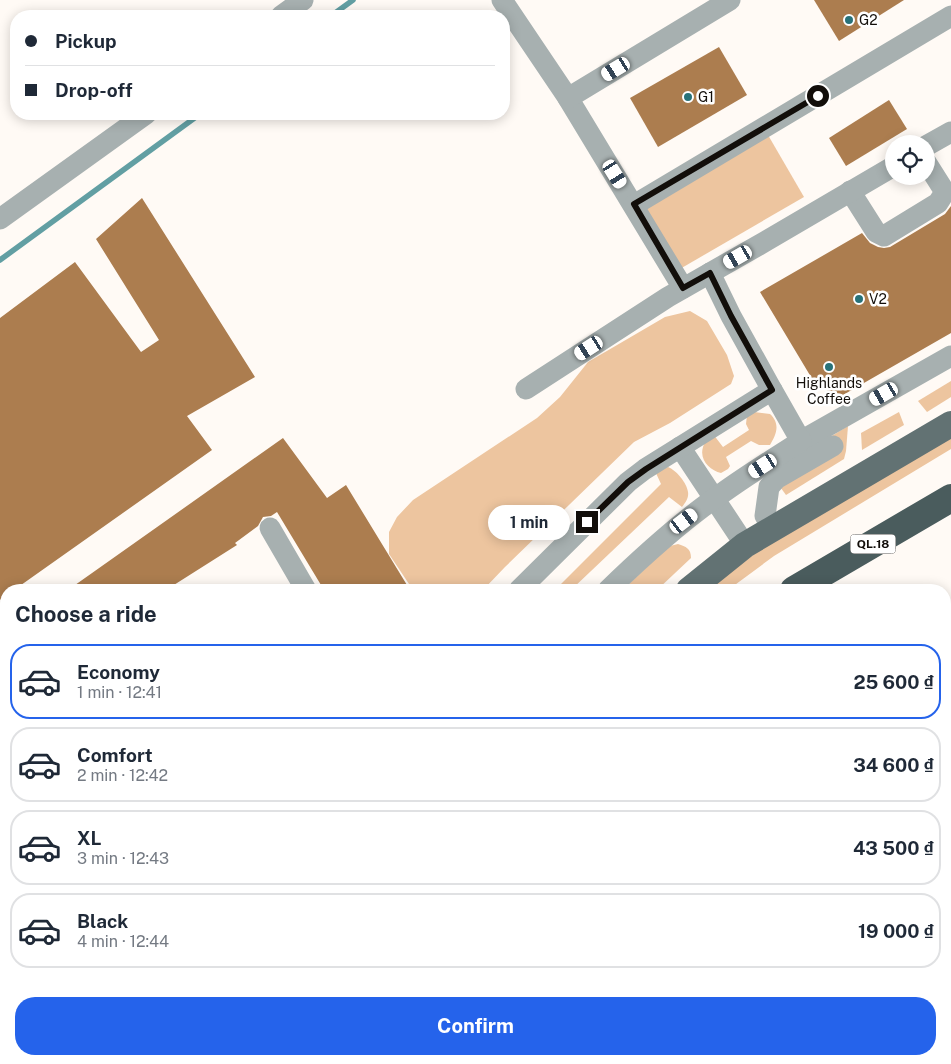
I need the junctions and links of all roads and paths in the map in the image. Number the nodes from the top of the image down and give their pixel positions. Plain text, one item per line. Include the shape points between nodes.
1 (303, 0) edge
2 (730, 0) edge
3 (289, 10) edge
4 (510, 12) edge
5 (951, 16) edge
6 (568, 98) junction
7 (138, 120) edge
8 (951, 132) edge
9 (935, 141) edge
10 (885, 171) edge
11 (935, 176) edge
12 (850, 191) junction
13 (634, 204) junction
14 (0, 219) edge
15 (710, 273) junction
16 (683, 288) junction
17 (951, 356) edge
18 (526, 389) dead end
19 (772, 390) junction
20 (951, 424) edge
21 (801, 441) junction
22 (834, 446) dead end
23 (680, 447) junction
24 (951, 498) edge
25 (714, 499) junction
26 (270, 528) dead end
27 (774, 528) junction
28 (745, 545) junction
29 (303, 584) edge
30 (524, 584) edge
31 (614, 584) edge
32 (696, 584) edge
33 (804, 584) edge

1 - 3 street
2 - 6 street
4 - 6 street
5 - 13 street
6 - 13 street
7 - 14 street
8 - 9 street
10 - 12 street
11 - 12 street via 943,189 938,203 884,236 876,232
12 - 15 street
13 - 16 street
15 - 16 street
15 - 19 street
16 - 18 street
17 - 21 street
19 - 21 street
19 - 23 street
20 - 27 main road
21 - 25 street
22 - 27 street via 776,479 769,487 765,516
23 - 25 street
23 - 30 street via 628,482
24 - 33 highway, QL.18
25 - 28 street
25 - 31 street via 656,544
26 - 29 street
27 - 28 main road
28 - 32 main road

